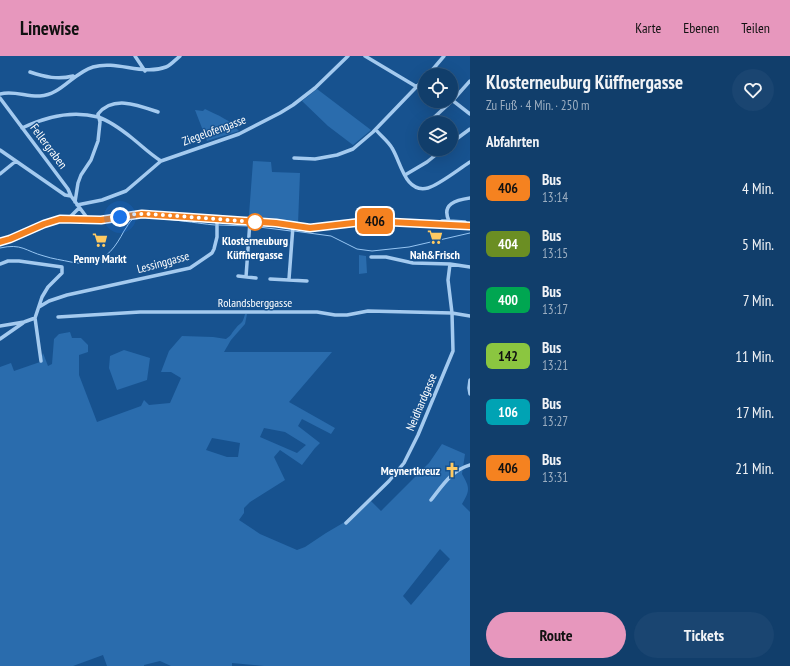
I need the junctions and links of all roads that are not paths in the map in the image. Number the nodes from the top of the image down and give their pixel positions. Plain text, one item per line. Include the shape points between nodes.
1 (135, 56) edge
2 (180, 56) edge
3 (348, 56) edge
4 (365, 56) edge
5 (444, 56) edge
6 (434, 68) edge
7 (145, 71) junction
8 (30, 72) dead end
9 (77, 74) junction
10 (470, 81) edge
11 (417, 87) joint
12 (0, 94) edge
13 (458, 94) edge
14 (0, 98) edge
15 (458, 105) edge
16 (444, 108) edge
17 (158, 112) dead end
18 (470, 114) edge
19 (435, 116) edge
20 (98, 117) junction
21 (22, 128) junction
22 (470, 129) edge
23 (376, 130) junction
24 (458, 138) edge
25 (0, 150) edge
26 (435, 156) edge
27 (294, 158) dead end
28 (16, 161) junction
29 (162, 161) junction
30 (470, 162) edge
31 (0, 174) edge
32 (405, 174) junction
33 (71, 196) junction
34 (470, 198) edge
35 (77, 205) junction
36 (68, 219) junction
37 (88, 219) junction
38 (449, 221) junction
39 (217, 223) junction
40 (250, 224) junction
41 (437, 224) junction
42 (468, 226) edge
43 (293, 227) junction
44 (0, 242) edge
45 (371, 257) dead end
46 (0, 264) edge
47 (450, 264) junction
48 (470, 267) edge
49 (238, 276) dead end
50 (246, 277) junction
51 (256, 278) dead end
52 (270, 279) dead end
53 (289, 280) junction
54 (307, 281) dead end
55 (39, 308) junction
56 (452, 313) junction
57 (470, 316) edge
58 (58, 317) dead end
59 (35, 318) junction
60 (24, 322) junction
61 (0, 326) edge
62 (0, 339) edge
63 (41, 362) dead end
64 (470, 380) edge
65 (470, 394) edge
66 (470, 465) edge
67 (431, 500) dead end
68 (346, 523) dead end

1 - 7 street
2 - 7 street via 166,67
3 - 29 street, Ziegelofengasse via 314,88 280,113 239,134
4 - 11 street
5 - 6 street
7 - 9 street via 110,65 93,67
8 - 9 street via 59,78
9 - 12 street via 50,94
10 - 13 street
11 - 23 street
14 - 21 street, Fellergraben
15 - 18 street
16 - 19 street
17 - 20 street via 117,102 101,110
20 - 21 street via 60,115
20 - 29 street
20 - 35 street via 98,141 78,183
21 - 33 street, Fellergraben
22 - 24 street
23 - 27 street via 353,149 337,155 315,159
23 - 32 street via 391,146
25 - 28 street
26 - 32 street
28 - 31 street
28 - 33 street via 65,195
29 - 35 street, Ziegelofengasse via 126,190 102,200
30 - 32 street via 428,188 411,185
33 - 35 street, Fellergraben
34 - 38 street via 451,204 446,209
35 - 36 street
35 - 37 street, Fellergraben
36 - 37 main road
36 - 44 main road via 50,221
37 - 39 main road via 150,214
38 - 41 street
38 - 42 street via 465,222
39 - 40 main road
39 - 55 street, Lessinggasse via 212,253 190,268 67,295 49,301
40 - 43 main road
40 - 50 street
41 - 42 main road
41 - 43 main road via 370,221 310,228
43 - 53 street
45 - 47 street via 413,263
46 - 55 street via 19,261 62,267 62,273 48,287
47 - 48 street
47 - 56 street, Neidhardgasse via 448,285
49 - 50 street
50 - 51 street
52 - 53 street
53 - 54 street
55 - 59 street
56 - 57 street, Rolandsberggasse
56 - 58 street, Rolandsberggasse via 368,311 335,315 317,312 148,312
56 - 68 street, Neidhardgasse via 453,351 418,436 404,463
59 - 60 street
59 - 63 street
60 - 61 street
60 - 62 street
64 - 65 street
66 - 67 street via 448,479

